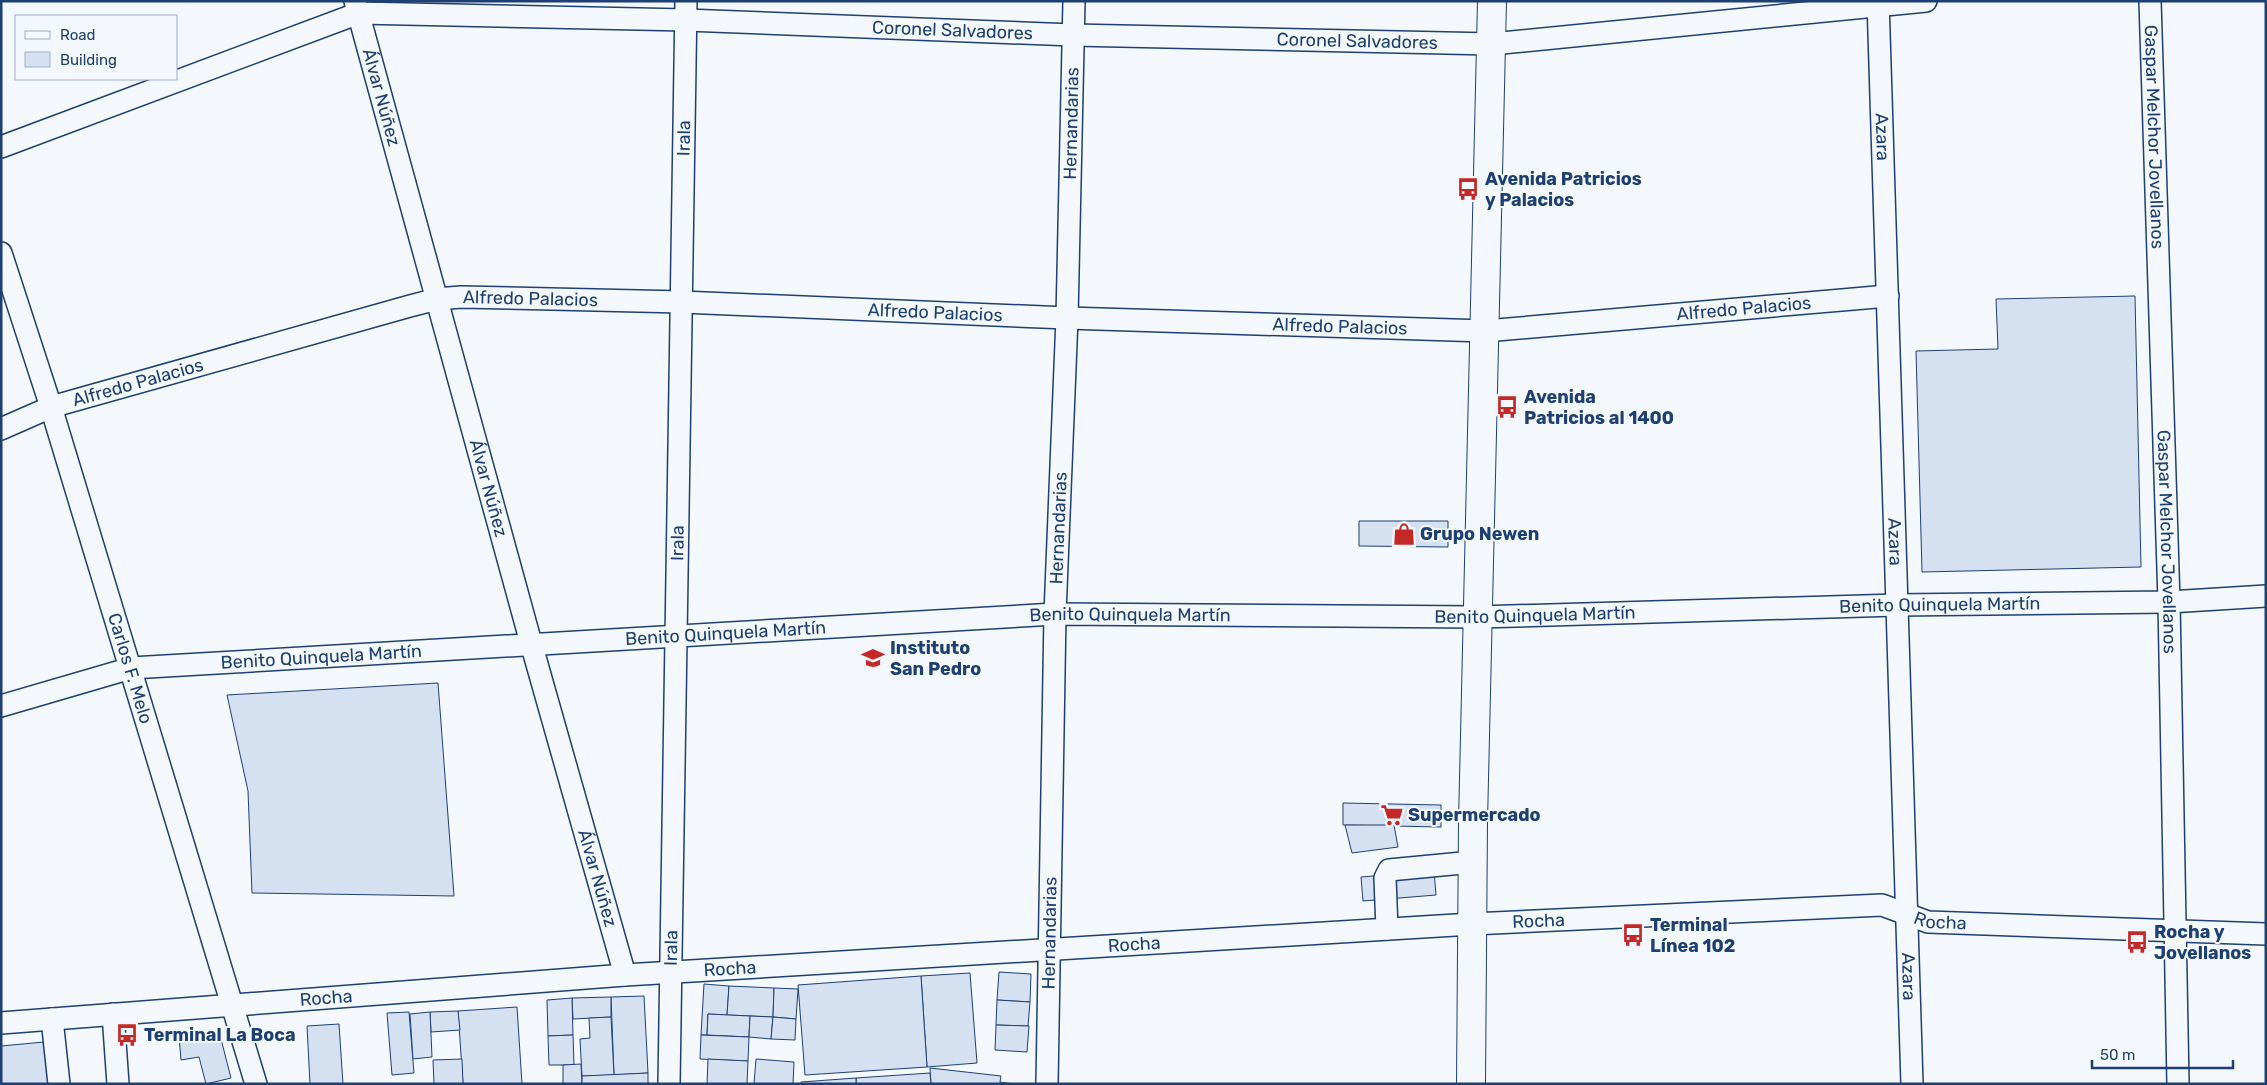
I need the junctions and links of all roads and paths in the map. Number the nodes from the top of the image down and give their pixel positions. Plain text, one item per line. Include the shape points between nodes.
1 (1074, 1) edge
2 (1492, 1) edge
3 (1926, 1) edge
4 (2150, 1) edge
5 (1878, 4) edge
6 (357, 7) edge
7 (686, 11) edge
8 (1073, 35) junction
9 (1492, 44) junction
10 (178, 77) edge
11 (170, 80) edge
12 (1, 146) edge
13 (1, 253) edge
14 (1888, 296) junction
15 (437, 299) junction
16 (682, 302) junction
17 (1067, 318) junction
18 (1485, 331) junction
19 (51, 407) junction
20 (1, 428) edge
21 (2266, 596) edge
22 (2169, 602) junction
23 (1897, 605) junction
24 (1055, 614) junction
25 (1478, 617) junction
26 (675, 635) junction
27 (531, 644) junction
28 (131, 668) junction
29 (1, 706) edge
30 (1473, 862) junction
31 (1906, 913) junction
32 (1472, 924) junction
33 (1386, 930) junction
34 (2175, 930) junction
35 (2266, 934) edge
36 (1050, 949) junction
37 (670, 973) junction
38 (624, 975) junction
39 (232, 1005) junction
40 (113, 1014) junction
41 (52, 1019) junction
42 (1, 1023) edge
43 (59, 1084) edge
44 (118, 1084) edge
45 (256, 1084) edge
46 (669, 1084) edge
47 (1047, 1084) edge
48 (1471, 1084) edge
49 (1912, 1084) edge
50 (2178, 1084) edge

1 - 8 street, Hernandarias
2 - 9 main road
3 - 5 street, Coronel Salvadores
4 - 22 street, Gaspar Melchor Jovellanos
5 - 9 street, Coronel Salvadores
5 - 14 street, Azara
6 - 7 street, Coronel Salvadores
6 - 10 street, Coronel Salvadores
6 - 15 street, Álvar Núñez
7 - 8 street, Coronel Salvadores
7 - 16 street, Irala
8 - 9 street, Coronel Salvadores
8 - 17 street, Hernandarias
9 - 18 main road
11 - 12 street, Coronel Salvadores
13 - 19 street, Carlos F. Melo
14 - 18 street, Alfredo Palacios
14 - 23 street, Azara
15 - 16 street, Alfredo Palacios via 477,296
15 - 19 street, Alfredo Palacios
15 - 27 street, Álvar Núñez
16 - 17 street, Alfredo Palacios
16 - 26 street, Irala
17 - 18 street, Alfredo Palacios
17 - 24 street, Hernandarias
18 - 25 main road
19 - 20 street, Alfredo Palacios
19 - 28 street, Carlos F. Melo
21 - 22 street, Benito Quinquela Martín
22 - 23 street, Benito Quinquela Martín
22 - 34 street, Gaspar Melchor Jovellanos
23 - 25 street, Benito Quinquela Martín
23 - 31 street, Azara
24 - 25 street, Benito Quinquela Martín
24 - 26 street, Benito Quinquela Martín
24 - 36 street, Hernandarias
25 - 30 main road
26 - 27 street, Benito Quinquela Martín
26 - 37 street, Irala
27 - 28 street, Benito Quinquela Martín
27 - 38 street, Álvar Núñez
28 - 29 street, Benito Quinquela Martín
28 - 39 street, Carlos F. Melo
30 - 32 main road
30 - 33 street via 1389,870 1385,878
31 - 32 street, Rocha via 1882,904
31 - 34 street, Rocha via 1928,922
31 - 49 street, Azara
32 - 33 street, Rocha
32 - 48 main road
33 - 36 street, Rocha
34 - 35 street, Rocha
34 - 50 street, Gaspar Melchor Jovellanos
36 - 37 street, Rocha
36 - 47 street, Hernandarias
37 - 38 street, Rocha
37 - 46 street, Irala
38 - 39 street, Rocha
39 - 40 street, Rocha
39 - 45 street, Carlos F. Melo
40 - 41 street, Rocha
40 - 44 street
41 - 42 street, Rocha
41 - 43 street

